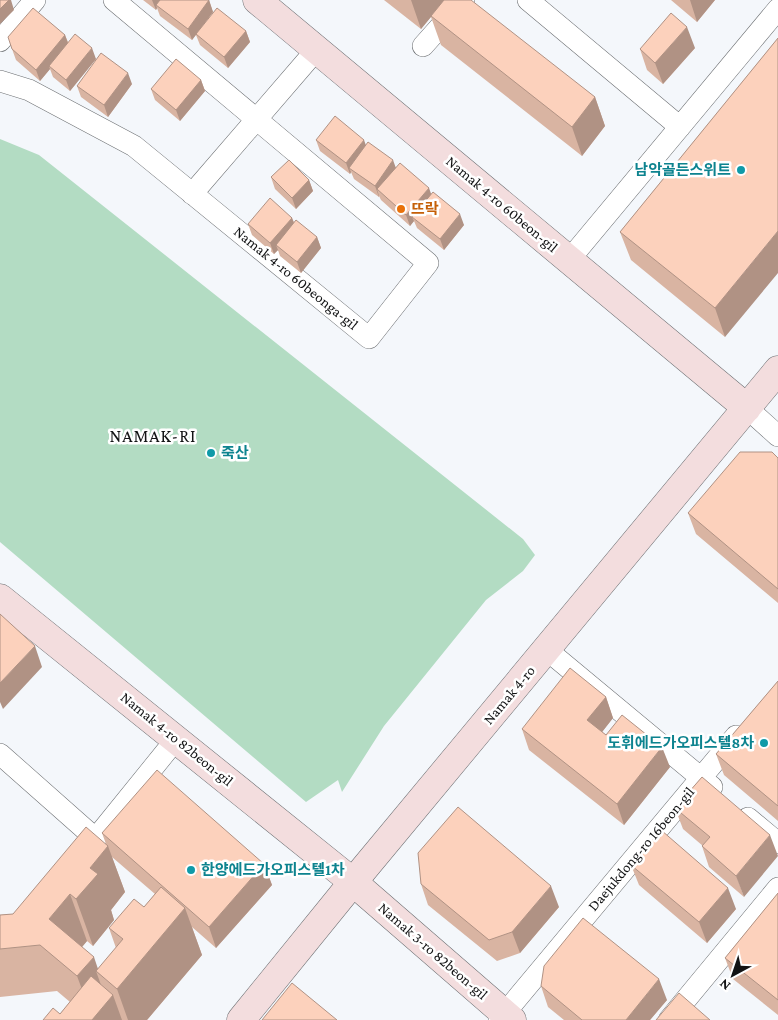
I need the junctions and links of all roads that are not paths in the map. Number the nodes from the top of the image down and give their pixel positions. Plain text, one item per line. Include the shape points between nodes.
1 (35, 0) edge
2 (114, 0) edge
3 (258, 0) edge
4 (464, 0) edge
5 (528, 0) edge
6 (778, 9) edge
7 (0, 41) edge
8 (423, 46) dead end
9 (317, 49) junction
10 (0, 81) edge
11 (255, 118) junction
12 (680, 127) junction
13 (192, 194) junction
14 (569, 260) junction
15 (778, 370) edge
16 (746, 408) junction
17 (778, 436) edge
18 (0, 598) edge
19 (547, 650) junction
20 (748, 721) edge
21 (177, 738) junction
22 (0, 754) edge
23 (701, 778) junction
24 (96, 839) junction
25 (778, 842) edge
26 (64, 876) edge
27 (353, 882) junction
28 (778, 888) edge
29 (505, 1018) edge
30 (241, 1020) edge
31 (669, 1020) edge

1 - 7 street
2 - 11 street, Namak 4-ro 60beonga-gil
3 - 9 street, Namak 4-ro 60beon-gil
4 - 8 street
5 - 12 street
6 - 12 street
9 - 11 street
9 - 14 street, Namak 4-ro 60beon-gil
10 - 13 street, Namak 4-ro 60beonga-gil via 29,90 134,146
11 - 13 street
11 - 13 street, Namak 4-ro 60beonga-gil via 428,263 369,338
12 - 14 street
14 - 16 street, Namak 4-ro 60beon-gil
15 - 16 street, Namak 4-ro
16 - 17 street
16 - 19 street, Namak 4-ro
18 - 21 street, Namak 4-ro 82beon-gil
19 - 23 street
19 - 27 street, Namak 4-ro
20 - 23 street, Daejukdong-ro 16beon-gil
21 - 24 street
21 - 27 street, Namak 4-ro 82beon-gil
22 - 24 street
23 - 25 street
23 - 29 street, Daejukdong-ro 16beon-gil
24 - 26 street
27 - 29 street, Namak 3-ro 82beon-gil
27 - 30 street, Namak 4-ro
28 - 31 street

